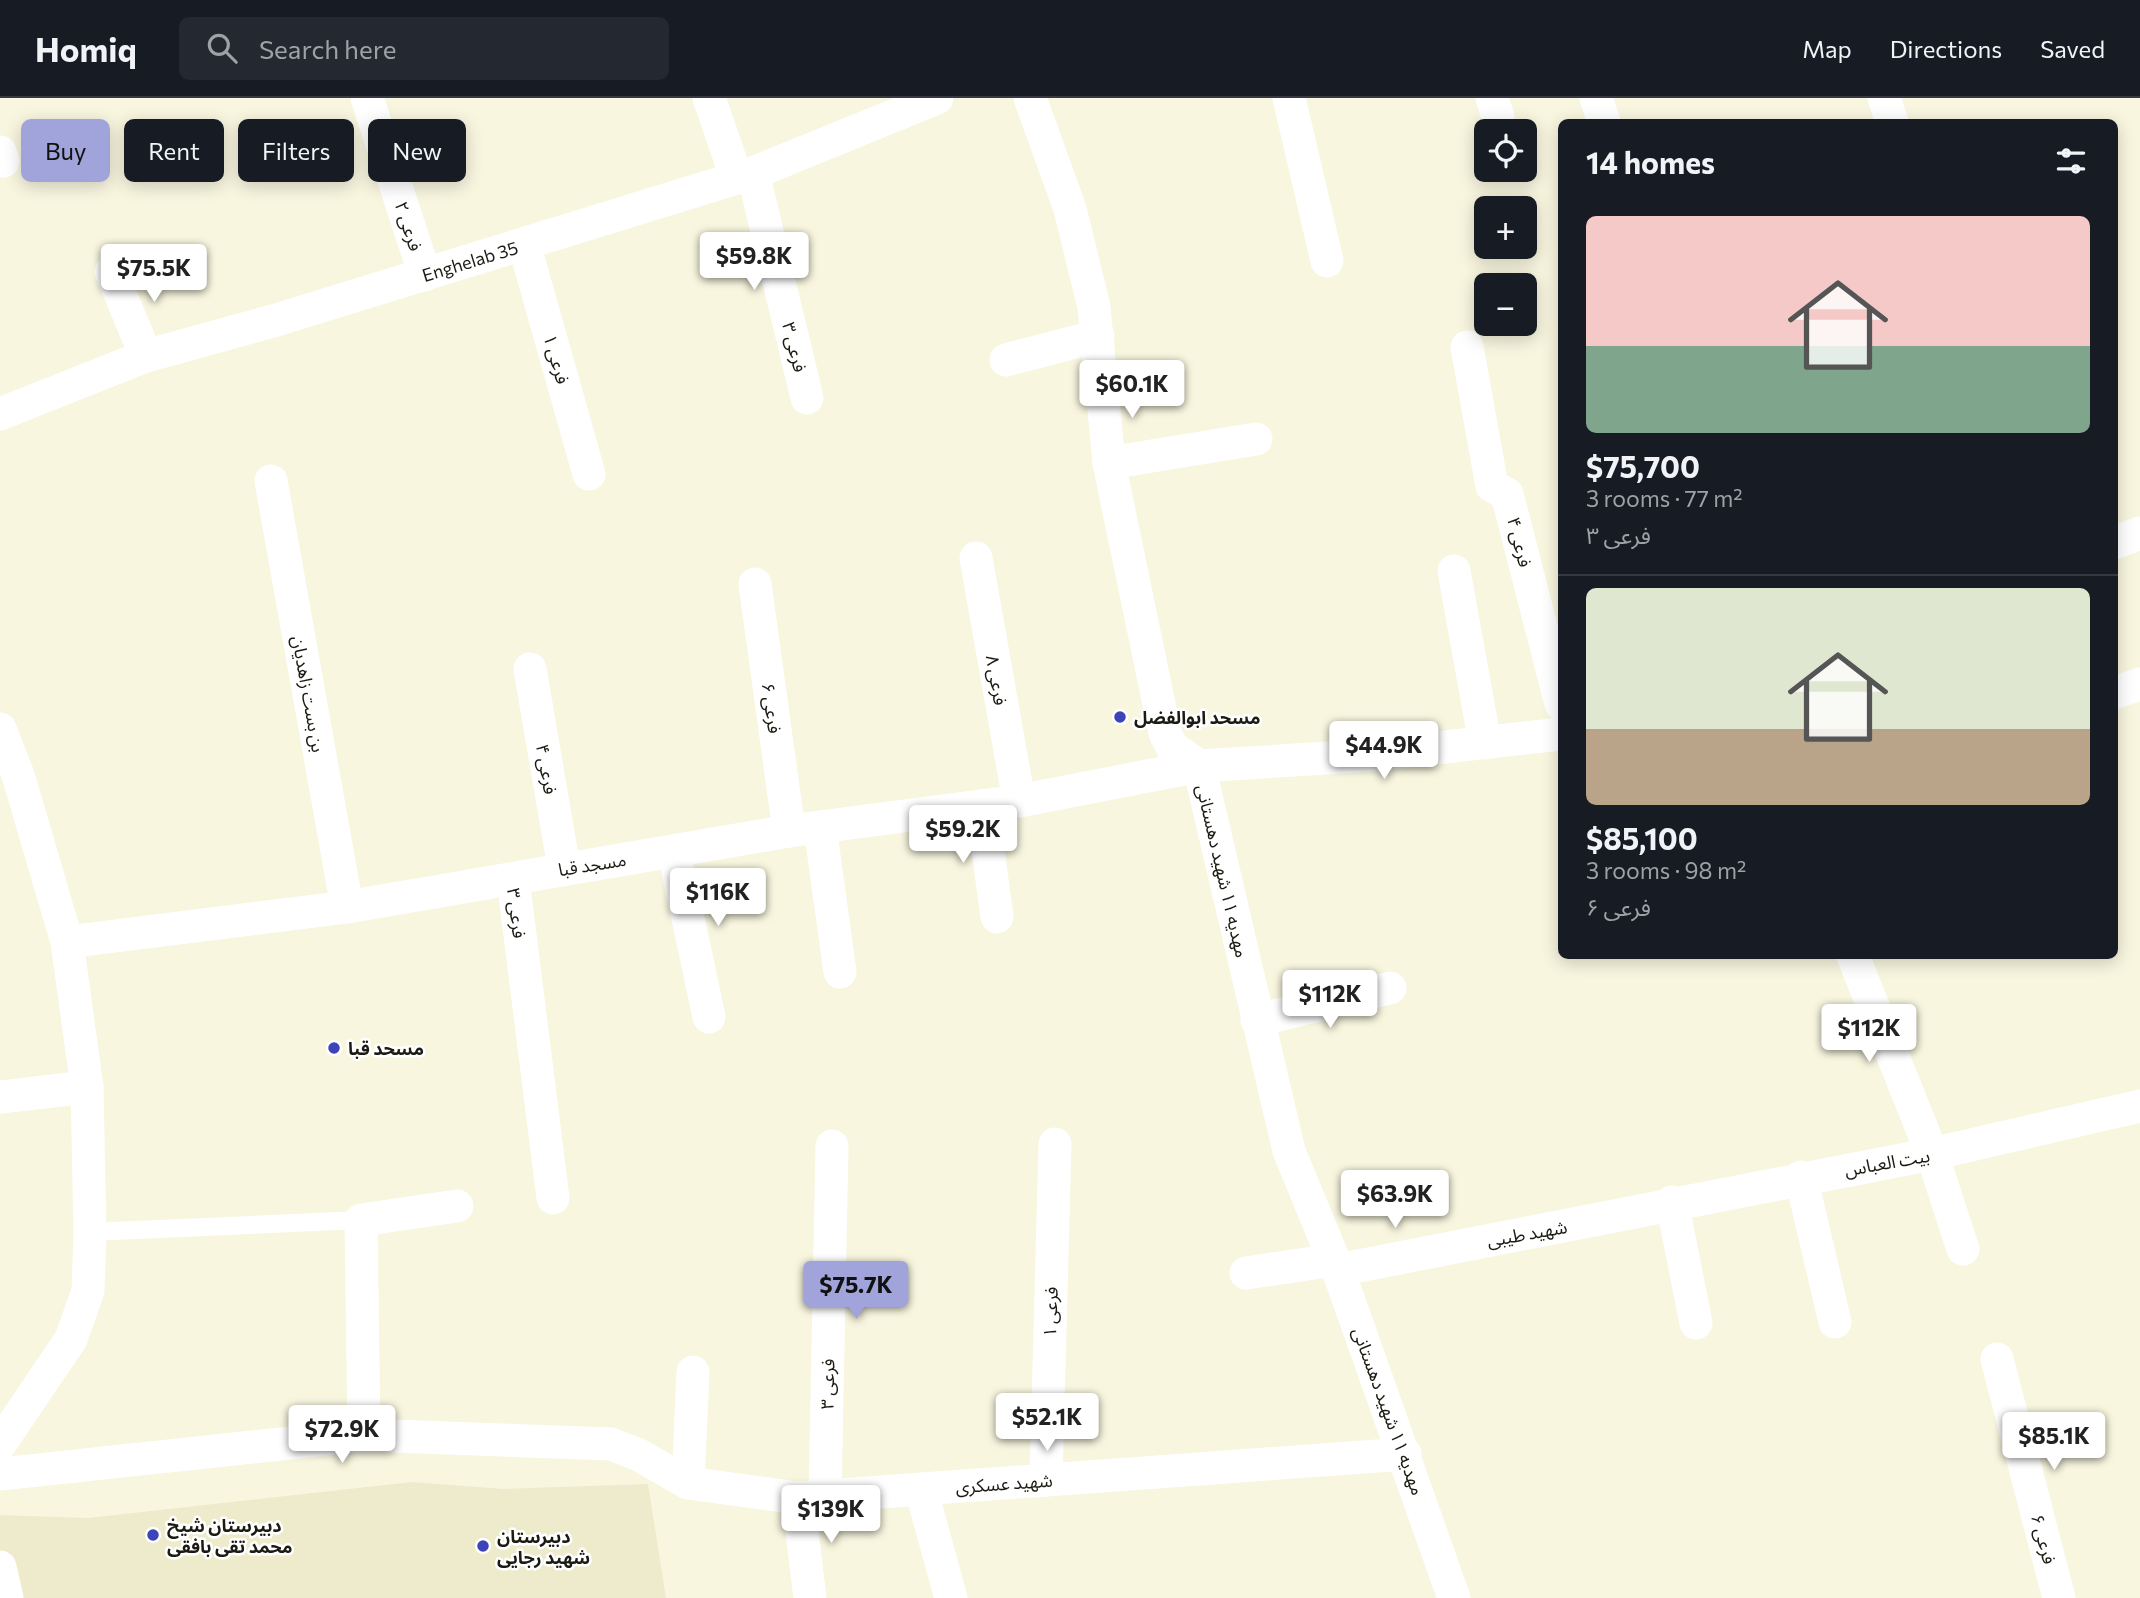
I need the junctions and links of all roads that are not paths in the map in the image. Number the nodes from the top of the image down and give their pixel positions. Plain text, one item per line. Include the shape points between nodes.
1 (367, 98) edge
2 (709, 98) edge
3 (937, 98) edge
4 (1030, 98) edge
5 (1289, 98) edge
6 (1596, 98) edge
7 (1884, 98) edge
8 (1603, 119) edge
9 (1891, 119) edge
10 (745, 175) junction
11 (524, 244) junction
12 (1327, 261) dead end
13 (111, 272) dead end
14 (425, 275) junction
15 (1098, 336) junction
16 (1467, 347) dead end
17 (146, 356) junction
18 (1006, 360) dead end
19 (807, 398) dead end
20 (0, 414) edge
21 (1255, 439) dead end
22 (1109, 463) junction
23 (589, 474) dead end
24 (271, 481) dead end
25 (2140, 533) edge
26 (2118, 541) edge
27 (976, 558) dead end
28 (1454, 571) dead end
29 (755, 584) dead end
30 (530, 669) dead end
31 (2140, 684) edge
32 (1558, 692) edge
33 (2118, 692) edge
34 (0, 729) edge
35 (1558, 734) edge
36 (1485, 743) junction
37 (1199, 766) junction
38 (1019, 801) junction
39 (982, 806) junction
40 (805, 829) junction
41 (674, 852) junction
42 (564, 868) junction
43 (513, 878) junction
44 (347, 907) junction
45 (997, 917) dead end
46 (67, 942) junction
47 (1854, 959) edge
48 (840, 972) dead end
49 (1390, 988) dead end
50 (709, 1017) dead end
51 (1257, 1020) junction
52 (87, 1087) junction
53 (0, 1097) edge
54 (2140, 1106) edge
55 (1055, 1144) dead end
56 (832, 1146) dead end
57 (1932, 1154) junction
58 (1801, 1177) junction
59 (553, 1198) dead end
60 (1672, 1202) junction
61 (457, 1206) dead end
62 (1633, 1212) joint
63 (361, 1220) junction
64 (90, 1231) junction
65 (1963, 1249) dead end
66 (1336, 1265) junction
67 (1246, 1273) dead end
68 (1835, 1322) dead end
69 (1696, 1323) dead end
70 (1997, 1359) dead end
71 (692, 1372) dead end
72 (364, 1435) junction
73 (0, 1444) edge
74 (1405, 1454) junction
75 (0, 1474) edge
76 (1046, 1480) junction
77 (688, 1483) junction
78 (921, 1489) junction
79 (811, 1497) junction
80 (0, 1567) edge
81 (7, 1598) edge
82 (810, 1598) edge
83 (951, 1598) edge
84 (1454, 1598) edge
85 (2059, 1598) edge

1 - 14 street, فرعی ۲
2 - 10 street
3 - 10 street, Enghelab 35
4 - 15 street, مهدیه ۱۱ شهید دهستانی via 1070,209
5 - 12 street
6 - 8 street
7 - 9 street
10 - 11 street, Enghelab 35
10 - 19 street, فرعی ۳
11 - 14 street, Enghelab 35
11 - 23 street, فرعی ۱
13 - 17 street
14 - 17 street, Enghelab 35
15 - 18 street
15 - 22 street, مهدیه ۱۱ شهید دهستانی
16 - 32 street, فرعی ۴ via 1492,486 1507,494
17 - 20 street, Enghelab 35
21 - 22 street
22 - 37 street, مهدیه ۱۱ شهید دهستانی via 1165,733 1172,747
24 - 44 street, بن بست زاهدیان
25 - 26 street
27 - 38 street, فرعی ۸
28 - 36 street
29 - 40 street, فرعی ۶
30 - 42 street, فرعی ۴
31 - 33 street
34 - 46 street
35 - 36 street, مسجد قبا
36 - 37 street, مسجد قبا
37 - 38 street, مسجد قبا
37 - 51 street, مهدیه ۱۱ شهید دهستانی
38 - 39 street, مسجد قبا
39 - 40 street, مسجد قبا
39 - 45 street
40 - 41 street, مسجد قبا
40 - 48 street, فرعی ۶
41 - 42 street, مسجد قبا
41 - 50 street
42 - 43 street, مسجد قبا
43 - 44 street, مسجد قبا
43 - 59 street, فرعی ۳
44 - 46 street, مسجد قبا
46 - 52 street
47 - 57 street
49 - 51 street
51 - 66 street, مهدیه ۱۱ شهید دهستانی via 1289,1151
52 - 53 street
52 - 64 street
54 - 57 street, بیت العباس
55 - 76 street, فرعی ۱
56 - 79 street, فرعی ۳
57 - 58 street, بیت العباس
57 - 65 street
58 - 60 street, بیت العباس
58 - 68 street
60 - 62 street, بیت العباس
60 - 69 street
61 - 63 street
62 - 66 street, شهید طیبی
63 - 64 lane
63 - 72 street
64 - 73 street via 88,1291 71,1339
66 - 67 street, شهید طیبی
66 - 74 street, مهدیه ۱۱ شهید دهستانی
70 - 85 street, فرعی ۶
71 - 77 street
72 - 75 street
72 - 77 street via 611,1444
74 - 76 street, شهید عسکری
74 - 84 street, مهدیه ۱۱ شهید دهستانی
76 - 78 street, شهید عسکری
77 - 79 street, شهید عسکری
78 - 79 street, شهید عسکری
78 - 83 street
79 - 82 street
80 - 81 street

